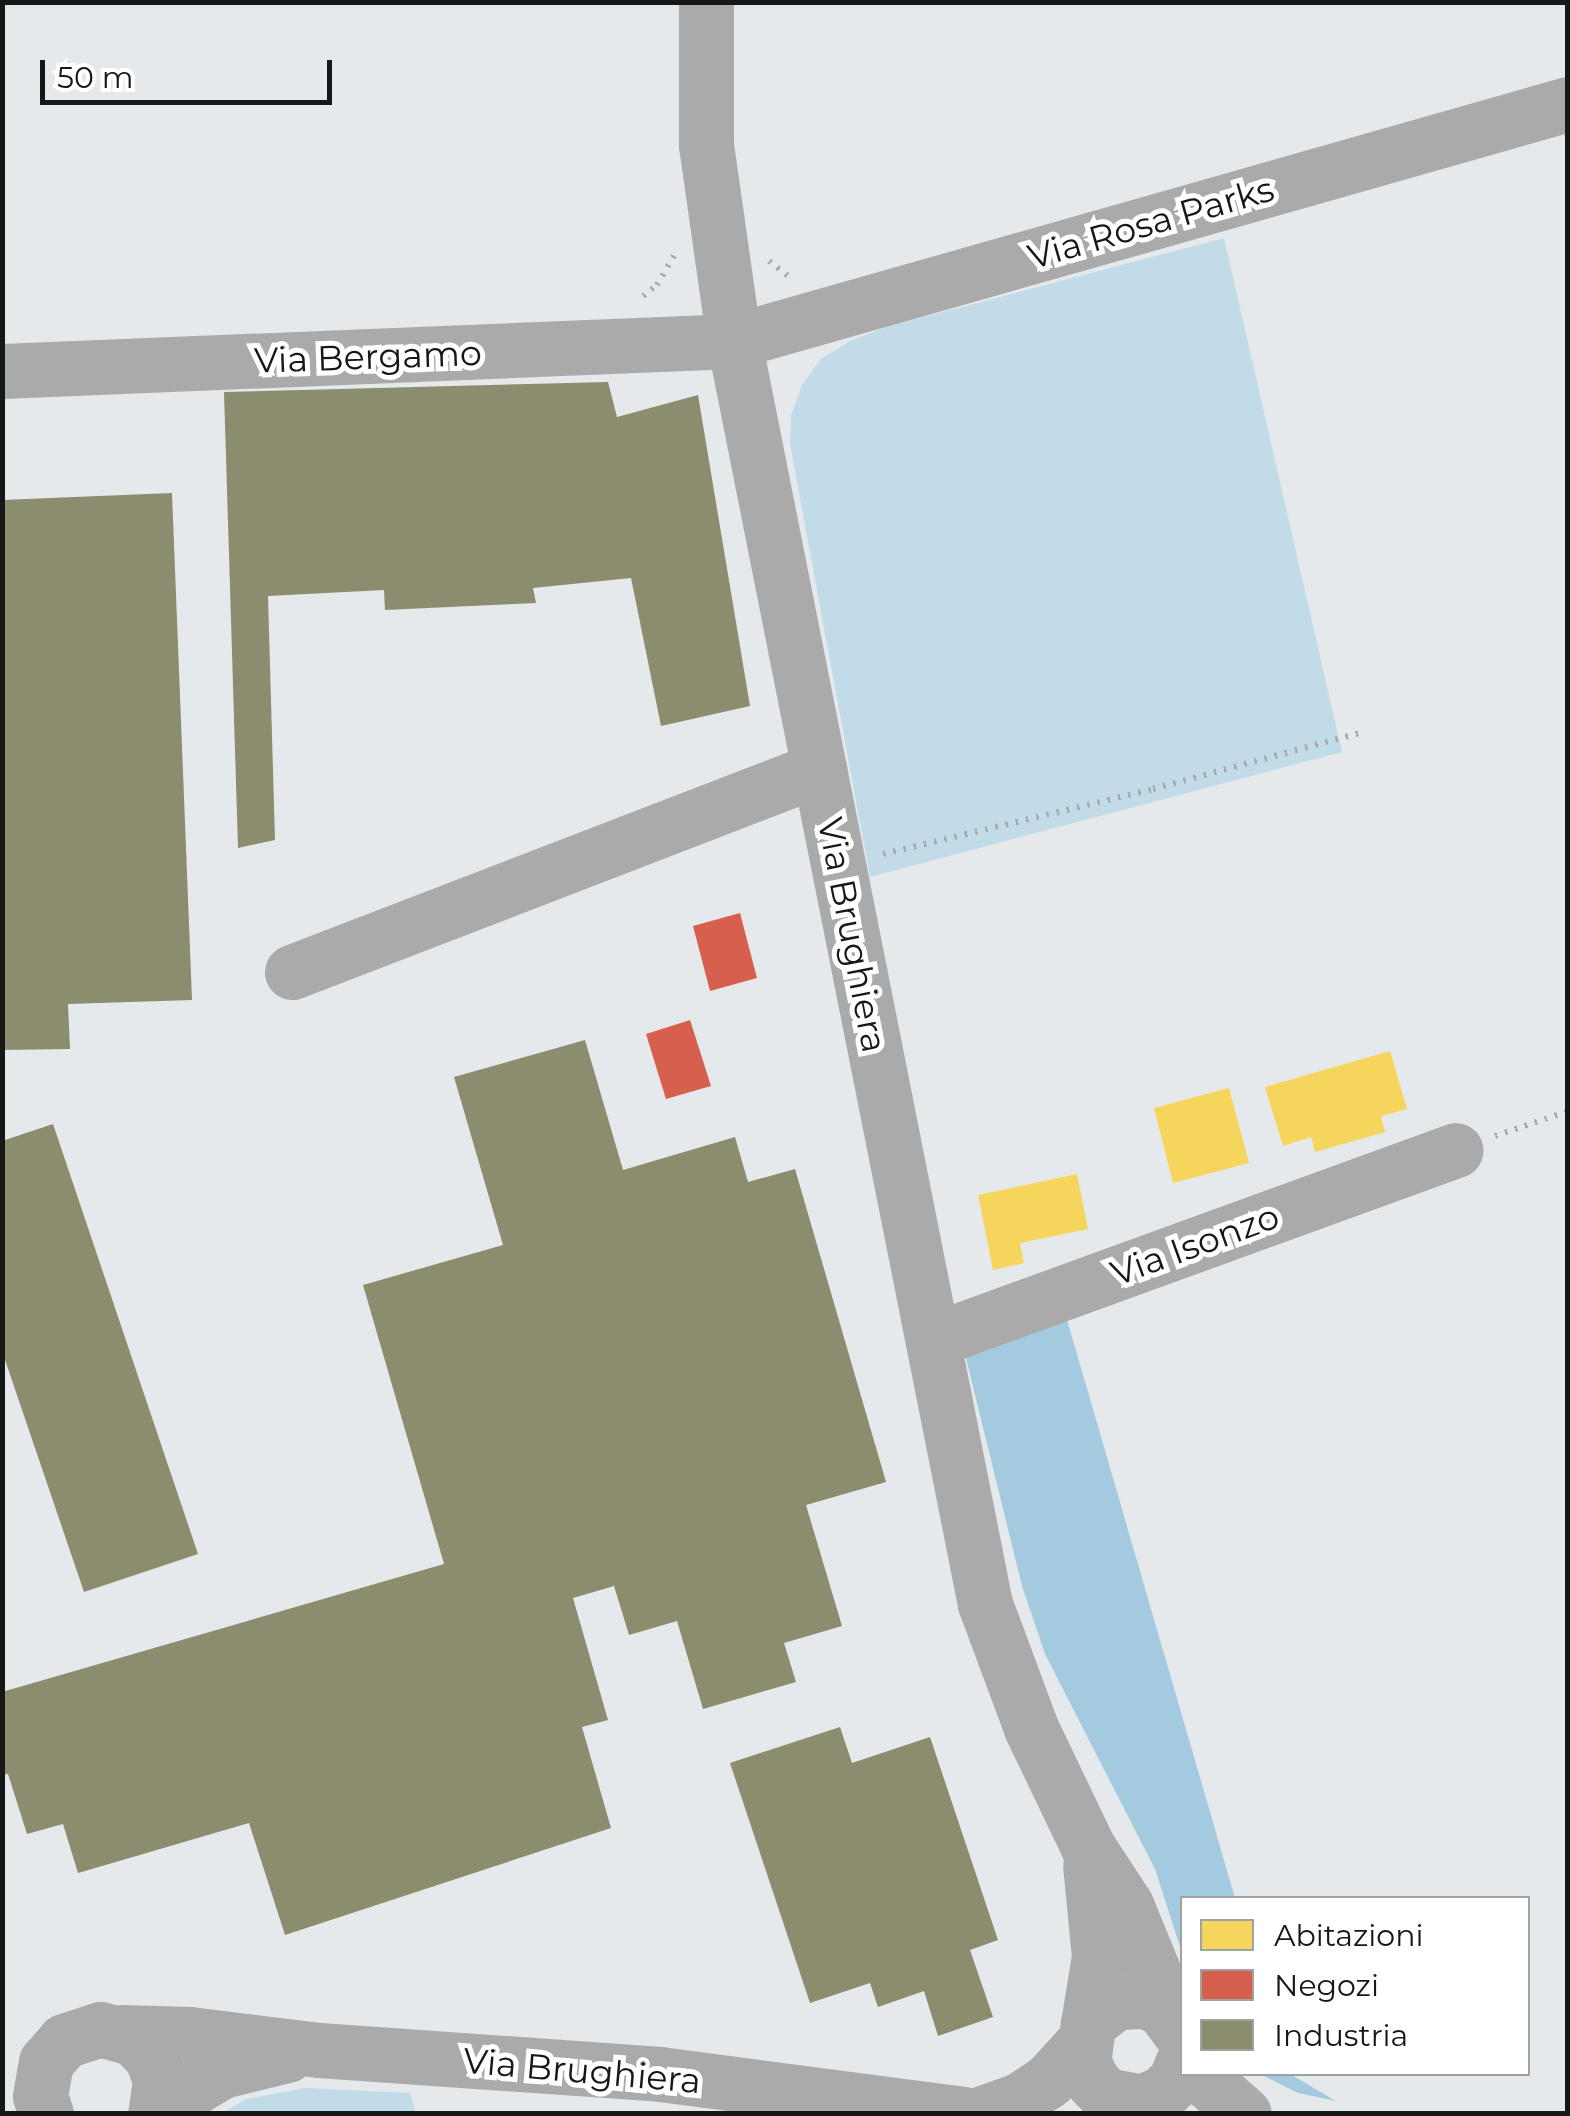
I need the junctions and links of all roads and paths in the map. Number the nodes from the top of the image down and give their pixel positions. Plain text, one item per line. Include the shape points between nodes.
1 (706, 2) edge
2 (1568, 104) edge
3 (716, 237) junction
4 (768, 260) dead end
5 (638, 298) dead end
6 (734, 341) junction
7 (2, 372) edge
8 (1363, 732) dead end
9 (819, 768) junction
10 (838, 864) junction
11 (292, 972) dead end
12 (1568, 1111) edge
13 (1456, 1150) joint
14 (933, 1340) junction
15 (1088, 1847) junction
16 (121, 2032) junction
17 (1085, 2034) junction
18 (1179, 2040) edge
19 (64, 2041) junction
20 (320, 2050) junction
21 (2, 2052) edge
22 (1200, 2076) edge
23 (30, 2096) edge
24 (1132, 2108) edge
25 (157, 2111) edge
26 (964, 2114) edge
27 (980, 2114) edge
28 (1244, 2114) edge

1 - 3 street, Via Brughiera via 706,144
2 - 6 street, Via Rosa Parks
3 - 4 path via 744,235
3 - 5 path via 688,241 657,284
3 - 6 street, Via Brughiera
6 - 7 street, Via Bergamo
6 - 9 street, Via Brughiera
8 - 10 path
9 - 10 street, Via Brughiera
9 - 11 street
10 - 14 street, Via Brughiera
12 - 13 path
13 - 14 street, Via Isonzo
14 - 15 street, Via Brughiera via 996,1640
15 - 17 street via 1099,1956
15 - 18 street via 1126,1904
16 - 19 street, Via Brughiera via 100,2029
16 - 20 street, Via Brughiera
16 - 25 street via 151,2056 160,2080
17 - 18 street via 1100,2011 1145,2001
17 - 24 street via 1082,2062 1092,2082
17 - 27 street via 1048,2081
18 - 24 street via 1175,2081
19 - 21 street
19 - 23 street
20 - 25 street, Via Brughiera via 222,2071
20 - 26 street, Via Brughiera via 660,2074
22 - 28 street

